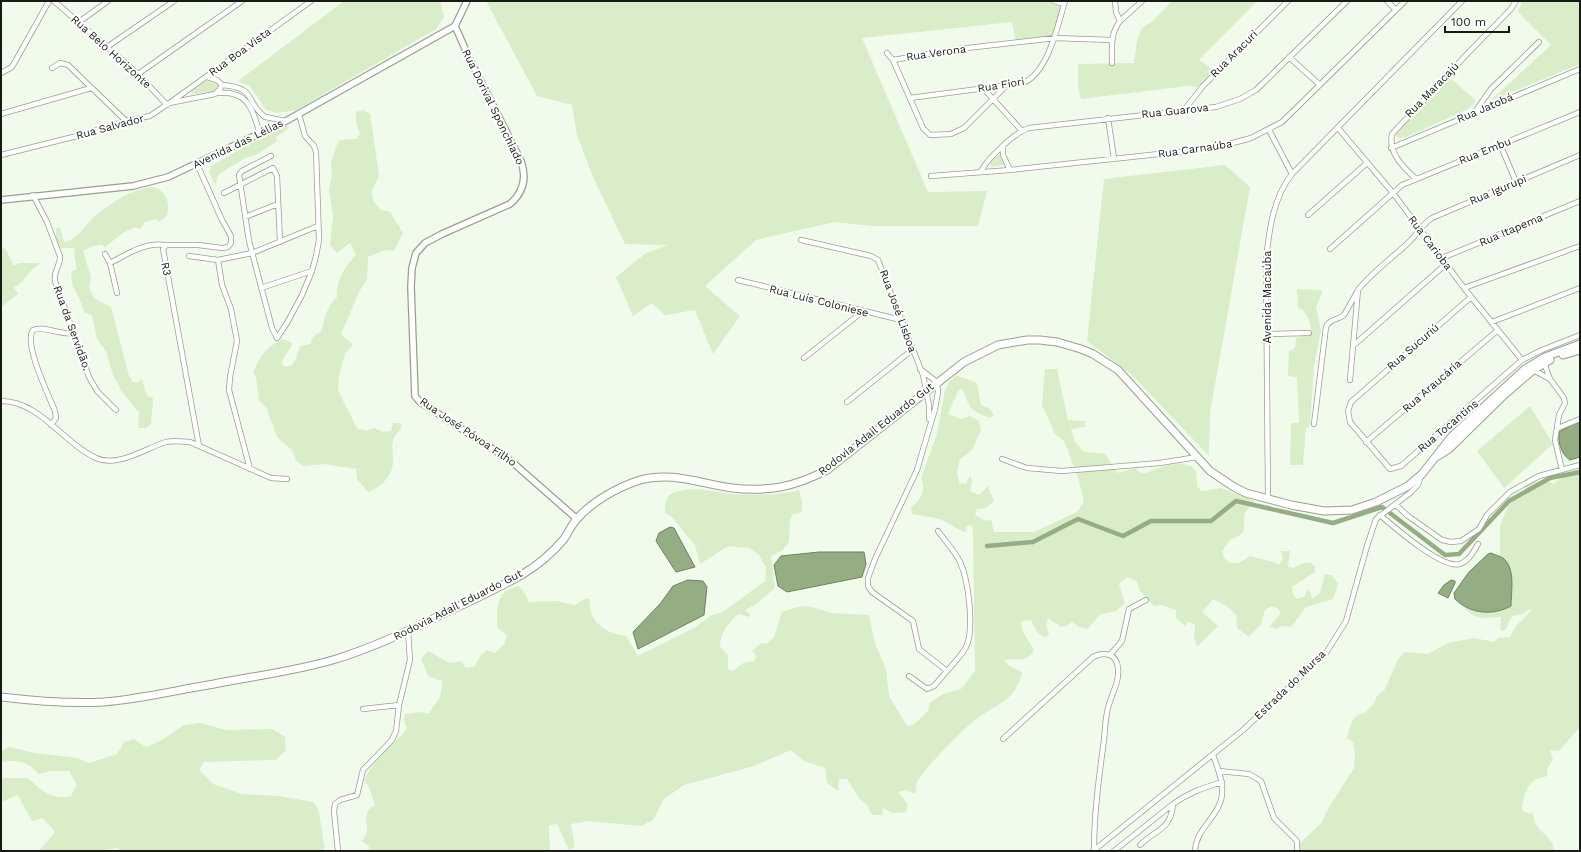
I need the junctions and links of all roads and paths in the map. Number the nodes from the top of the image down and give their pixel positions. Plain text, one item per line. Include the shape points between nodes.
1 (49, 1) edge
2 (54, 1) edge
3 (108, 1) edge
4 (174, 1) edge
5 (242, 1) edge
6 (311, 1) edge
7 (466, 1) edge
8 (1054, 1) edge
9 (1115, 1) edge
10 (1142, 1) edge
11 (1288, 1) edge
12 (1347, 1) edge
13 (1388, 1) edge
14 (1405, 1) edge
15 (1462, 1) edge
16 (1516, 1) edge
17 (1065, 2) edge
18 (1396, 10) junction
19 (79, 22) junction
20 (1120, 22) junction
21 (455, 26) junction
22 (1055, 38) junction
23 (1111, 40) junction
24 (1539, 42) dead end
25 (107, 47) junction
26 (887, 53) dead end
27 (1289, 57) junction
28 (893, 60) junction
29 (1112, 63) dead end
30 (52, 68) dead end
31 (1580, 69) edge
32 (1, 73) edge
33 (138, 74) junction
34 (207, 77) junction
35 (222, 85) junction
36 (1007, 85) junction
37 (1320, 85) junction
38 (91, 88) junction
39 (983, 88) junction
40 (188, 89) junction
41 (215, 94) junction
42 (192, 98) junction
43 (910, 98) junction
44 (993, 101) junction
45 (168, 104) junction
46 (1184, 110) junction
47 (1580, 112) edge
48 (1474, 113) junction
49 (1, 114) edge
50 (299, 114) junction
51 (1108, 118) junction
52 (126, 121) junction
53 (286, 121) junction
54 (1338, 128) junction
55 (1022, 130) junction
56 (1269, 130) junction
57 (260, 134) junction
58 (1500, 144) junction
59 (1003, 148) junction
60 (1391, 148) junction
61 (1, 155) edge
62 (1580, 155) edge
63 (271, 156) dead end
64 (1114, 159) junction
65 (1367, 163) junction
66 (197, 164) junction
67 (1010, 170) junction
68 (981, 171) junction
69 (1292, 174) junction
70 (931, 176) dead end
71 (1416, 179) junction
72 (1516, 182) junction
73 (240, 184) junction
74 (224, 193) dead end
75 (1393, 193) junction
76 (33, 195) junction
77 (1, 200) edge
78 (1580, 201) edge
79 (278, 204) junction
80 (1308, 215) dead end
81 (245, 217) junction
82 (318, 226) junction
83 (1420, 229) junction
84 (801, 240) dead end
85 (280, 242) junction
86 (166, 245) junction
87 (1580, 246) edge
88 (1330, 249) dead end
89 (252, 253) junction
90 (105, 254) dead end
91 (188, 256) dead end
92 (1442, 258) junction
93 (218, 260) junction
94 (110, 263) junction
95 (1446, 264) junction
96 (312, 271) junction
97 (738, 280) dead end
98 (261, 288) junction
99 (1464, 288) junction
100 (1580, 288) edge
101 (1358, 290) junction
102 (117, 293) dead end
103 (1471, 297) junction
104 (862, 312) junction
105 (901, 320) junction
106 (1492, 322) junction
107 (1498, 330) junction
108 (75, 333) junction
109 (1309, 333) dead end
110 (1267, 334) junction
111 (1580, 335) edge
112 (1580, 344) edge
113 (1354, 345) junction
114 (912, 350) junction
115 (1580, 350) edge
116 (804, 358) dead end
117 (1522, 360) junction
118 (1544, 363) junction
119 (920, 369) junction
120 (1533, 370) junction
121 (1550, 379) junction
122 (1350, 380) dead end
123 (937, 382) junction
124 (926, 391) junction
125 (414, 392) joint
126 (1355, 397) joint
127 (1, 401) edge
128 (847, 402) dead end
129 (116, 410) dead end
130 (1580, 419) edge
131 (1314, 424) dead end
132 (51, 425) junction
133 (929, 425) junction
134 (1558, 428) junction
135 (1366, 442) junction
136 (199, 446) junction
137 (1197, 457) junction
138 (1436, 457) junction
139 (1002, 459) dead end
140 (1580, 465) edge
141 (250, 469) junction
142 (1562, 470) junction
143 (1422, 474) junction
144 (287, 479) dead end
145 (1268, 500) junction
146 (1393, 505) junction
147 (1380, 515) junction
148 (577, 520) junction
149 (938, 531) dead end
150 (1478, 544) dead end
151 (1146, 600) dead end
152 (408, 631) junction
153 (1110, 655) junction
154 (947, 671) junction
155 (909, 676) dead end
156 (1, 697) edge
157 (399, 705) junction
158 (363, 708) dead end
159 (1004, 739) dead end
160 (1213, 755) junction
161 (1219, 771) junction
162 (1222, 782) junction
163 (1173, 804) junction
164 (1140, 845) dead end
165 (338, 851) edge
166 (1094, 851) edge
167 (1114, 851) edge
168 (1195, 851) edge
169 (1297, 851) edge

1 - 32 street via 12,67
2 - 19 street, Rua Belo Horizonte
3 - 19 street
4 - 25 street
5 - 33 street
6 - 34 street, Rua Boa Vista
7 - 21 street
8 - 17 street
9 - 20 street
10 - 20 street
11 - 46 street, Rua Aracuri via 1203,86
12 - 27 street, Rua Guarova
13 - 18 street
14 - 18 street, Rua Carnaúba
15 - 54 street, Avenida Macaúba
16 - 60 street, Rua Maracajú via 1398,126 1392,134
17 - 22 street, Rua Fiori
18 - 37 street, Rua Carnaúba
19 - 25 street, Rua Belo Horizonte
20 - 23 street
21 - 50 street, Avenida das Lélias
21 - 125 street, Rua Dorival Sponchiado via 521,161 524,182 517,198 510,204 442,234 425,243 416,253 411,275
22 - 23 street, Rua Verona
22 - 28 street, Rua Verona via 958,49
22 - 36 street, Rua Fiori via 1030,81
23 - 29 street
24 - 48 street via 1491,89
25 - 33 street, Rua Belo Horizonte
26 - 28 street
27 - 37 street
27 - 46 street, Rua Guarova via 1256,90 1240,99 1216,107
28 - 43 street, Rua Verona
30 - 38 street via 60,63 65,64
31 - 48 street, Rua Jatobá
33 - 45 street, Rua Belo Horizonte
34 - 35 street via 217,80
34 - 40 street, Rua Boa Vista
35 - 41 street
35 - 53 street via 236,86 244,90 265,117
36 - 39 street, Rua Fiori
36 - 44 street, Rua Verona
37 - 56 street, Rua Carnaúba via 1282,122
38 - 49 street
38 - 52 street
39 - 43 street, Rua Fiori
39 - 44 street
40 - 42 street
40 - 45 street, Rua Boa Vista
41 - 42 street, Rua Salvador
41 - 57 street, Rua Salvador via 231,93 242,97 248,104
42 - 45 street, Rua Salvador
43 - 44 street, Rua Verona via 927,134 934,135 957,132
44 - 55 street
45 - 52 street, Rua Salvador via 150,116
46 - 51 street, Rua Guarova
47 - 58 street, Rua Embu
48 - 60 street, Rua Jatobá
50 - 53 street, Avenida das Lélias
50 - 82 street via 305,136 316,152
51 - 55 street, Rua Guarova
51 - 64 street
52 - 61 street, Rua Salvador
53 - 57 street, Avenida das Lélias
54 - 65 street, Rua Carioba
54 - 69 street, Avenida Macaúba
55 - 59 street
56 - 64 street, Rua Carnaúba via 1222,146
56 - 69 street
57 - 66 street, Avenida das Lélias
58 - 71 street, Rua Embu
58 - 72 street
59 - 67 street via 1003,155
59 - 68 street
60 - 71 street
62 - 72 street, Rua Igurupi
63 - 73 street via 242,171 239,175
64 - 67 street, Rua Carnaúba
65 - 75 street, Rua Carioba
65 - 80 street
66 - 76 street, Avenida das Lélias via 168,177 146,183
66 - 86 street, R3 via 231,236 231,243 228,247 222,248
67 - 68 street, Rua Carnaúba
68 - 70 street, Rua Carnaúba
69 - 110 street, Avenida Macaúba via 1278,198 1268,237 1265,282
71 - 75 street, Rua Embu via 1402,185
72 - 83 street, Rua Igurupi via 1432,218
73 - 74 street
73 - 79 street via 273,168 277,176
73 - 81 street
75 - 83 street, Rua Carioba
75 - 88 street, Rua Embu
76 - 77 street, Avenida das Lélias
76 - 108 street, Rua da Servidão. via 60,256 54,277
78 - 92 street, Rua Itapema
79 - 81 street
79 - 85 street
81 - 89 street
82 - 85 street
82 - 96 street via 319,240
83 - 92 street, Rua Carioba
83 - 101 street, Rua Igurupi
84 - 105 street, Rua José Lisboa via 875,258 881,265
85 - 89 street
86 - 94 street via 143,246
86 - 136 street, R3 via 163,247 163,254
87 - 99 street
89 - 93 street
89 - 98 street
90 - 94 street
91 - 93 street
92 - 95 street, Rua Carioba
93 - 141 street via 237,340 229,390
94 - 102 street
95 - 99 street, Rua Carioba
95 - 113 street
96 - 98 street
96 - 98 street via 277,338
97 - 104 street, Rua Luís Coloniese
99 - 103 street, Rua Carioba
100 - 106 street
101 - 113 street
101 - 131 street via 1341,318 1328,322 1326,326
103 - 106 street, Rua Carioba
103 - 126 street, Rua Sucuriú
104 - 105 street, Rua Luís Coloniese
104 - 116 street
105 - 114 street, Rua José Lisboa
106 - 107 street, Rua Carioba
107 - 117 street, Rua Carioba
107 - 135 street, Rua Araucária
108 - 129 street, Rua da Servidão. via 93,385
108 - 132 street via 63,334 38,328 31,334 36,362 55,411 55,421
109 - 110 street
110 - 145 street, Avenida Macaúba
111 - 117 street, Rua Tocantins
112 - 138 main road, Rodovia Adail Eduardo Gut via 1545,357 1525,369 1452,436
113 - 122 street
114 - 119 street, Rua José Lisboa
114 - 128 street
115 - 118 main road, Rodovia Adail Eduardo Gut
117 - 135 street, Rua Tocantins via 1395,468 1390,469
118 - 120 main road, Rodovia Adail Eduardo Gut
118 - 121 street
119 - 123 street
119 - 124 street, Rua José Lisboa
120 - 121 street
120 - 138 main road, Rodovia Adail Eduardo Gut via 1449,449
121 - 134 street via 1565,400 1559,415
123 - 124 main road, Rodovia Adail Eduardo Gut
123 - 133 street via 937,400
123 - 137 main road, Rodovia Adail Eduardo Gut via 964,362 998,345 1040,340 1072,346 1093,354 1118,370
124 - 133 street, Rua José Lisboa
124 - 148 main road, Rodovia Adail Eduardo Gut via 827,470 794,485 770,490 731,488 685,478 652,478 627,485 609,494
125 - 148 street, Rua José Póvoa Filho via 420,402 520,467
126 - 135 street, Rua Tocantins via 1348,416 1352,426
127 - 132 street via 18,403
130 - 134 street
132 - 136 street via 102,460 124,458 174,441 190,442
133 - 154 street via 917,470 875,559 868,578 868,586 872,592 911,618 915,625 919,649
134 - 142 street via 1555,440
136 - 141 street
137 - 139 street via 1160,463 1062,471 1027,468
137 - 145 main road, Rodovia Adail Eduardo Gut via 1222,480 1246,493
138 - 143 main road, Rodovia Adail Eduardo Gut
140 - 142 street
141 - 144 street via 272,478
142 - 146 street via 1539,476 1510,492 1487,515 1479,528 1461,541 1442,540
143 - 145 main road, Rodovia Adail Eduardo Gut via 1408,486 1388,497 1352,510 1324,511
143 - 146 street, Estrada do Mursa via 1416,488
146 - 147 street, Estrada do Mursa
147 - 150 street via 1445,563 1461,564 1468,560
147 - 160 street, Estrada do Mursa via 1373,524 1346,621 1326,652
148 - 152 main road, Rodovia Adail Eduardo Gut via 564,539 523,574
149 - 154 street via 960,560 967,583 970,624 966,647
151 - 153 street via 1129,609 1122,641
152 - 156 main road, Rodovia Adail Eduardo Gut via 368,649 321,663 122,700 71,703
152 - 157 street via 410,660
153 - 159 street via 1100,654 1094,657
153 - 166 street via 1115,658 1118,667 1118,680 1107,713 1094,816
154 - 155 street via 934,686 927,689
157 - 158 street
157 - 165 street via 394,736 363,770 357,795 335,804
160 - 161 street
160 - 166 street, Estrada do Mursa
161 - 162 street
161 - 169 street via 1249,774 1261,781 1274,818 1297,841
162 - 163 street via 1196,790
162 - 168 street via 1222,799 1200,832
163 - 164 street via 1166,826
163 - 167 street

